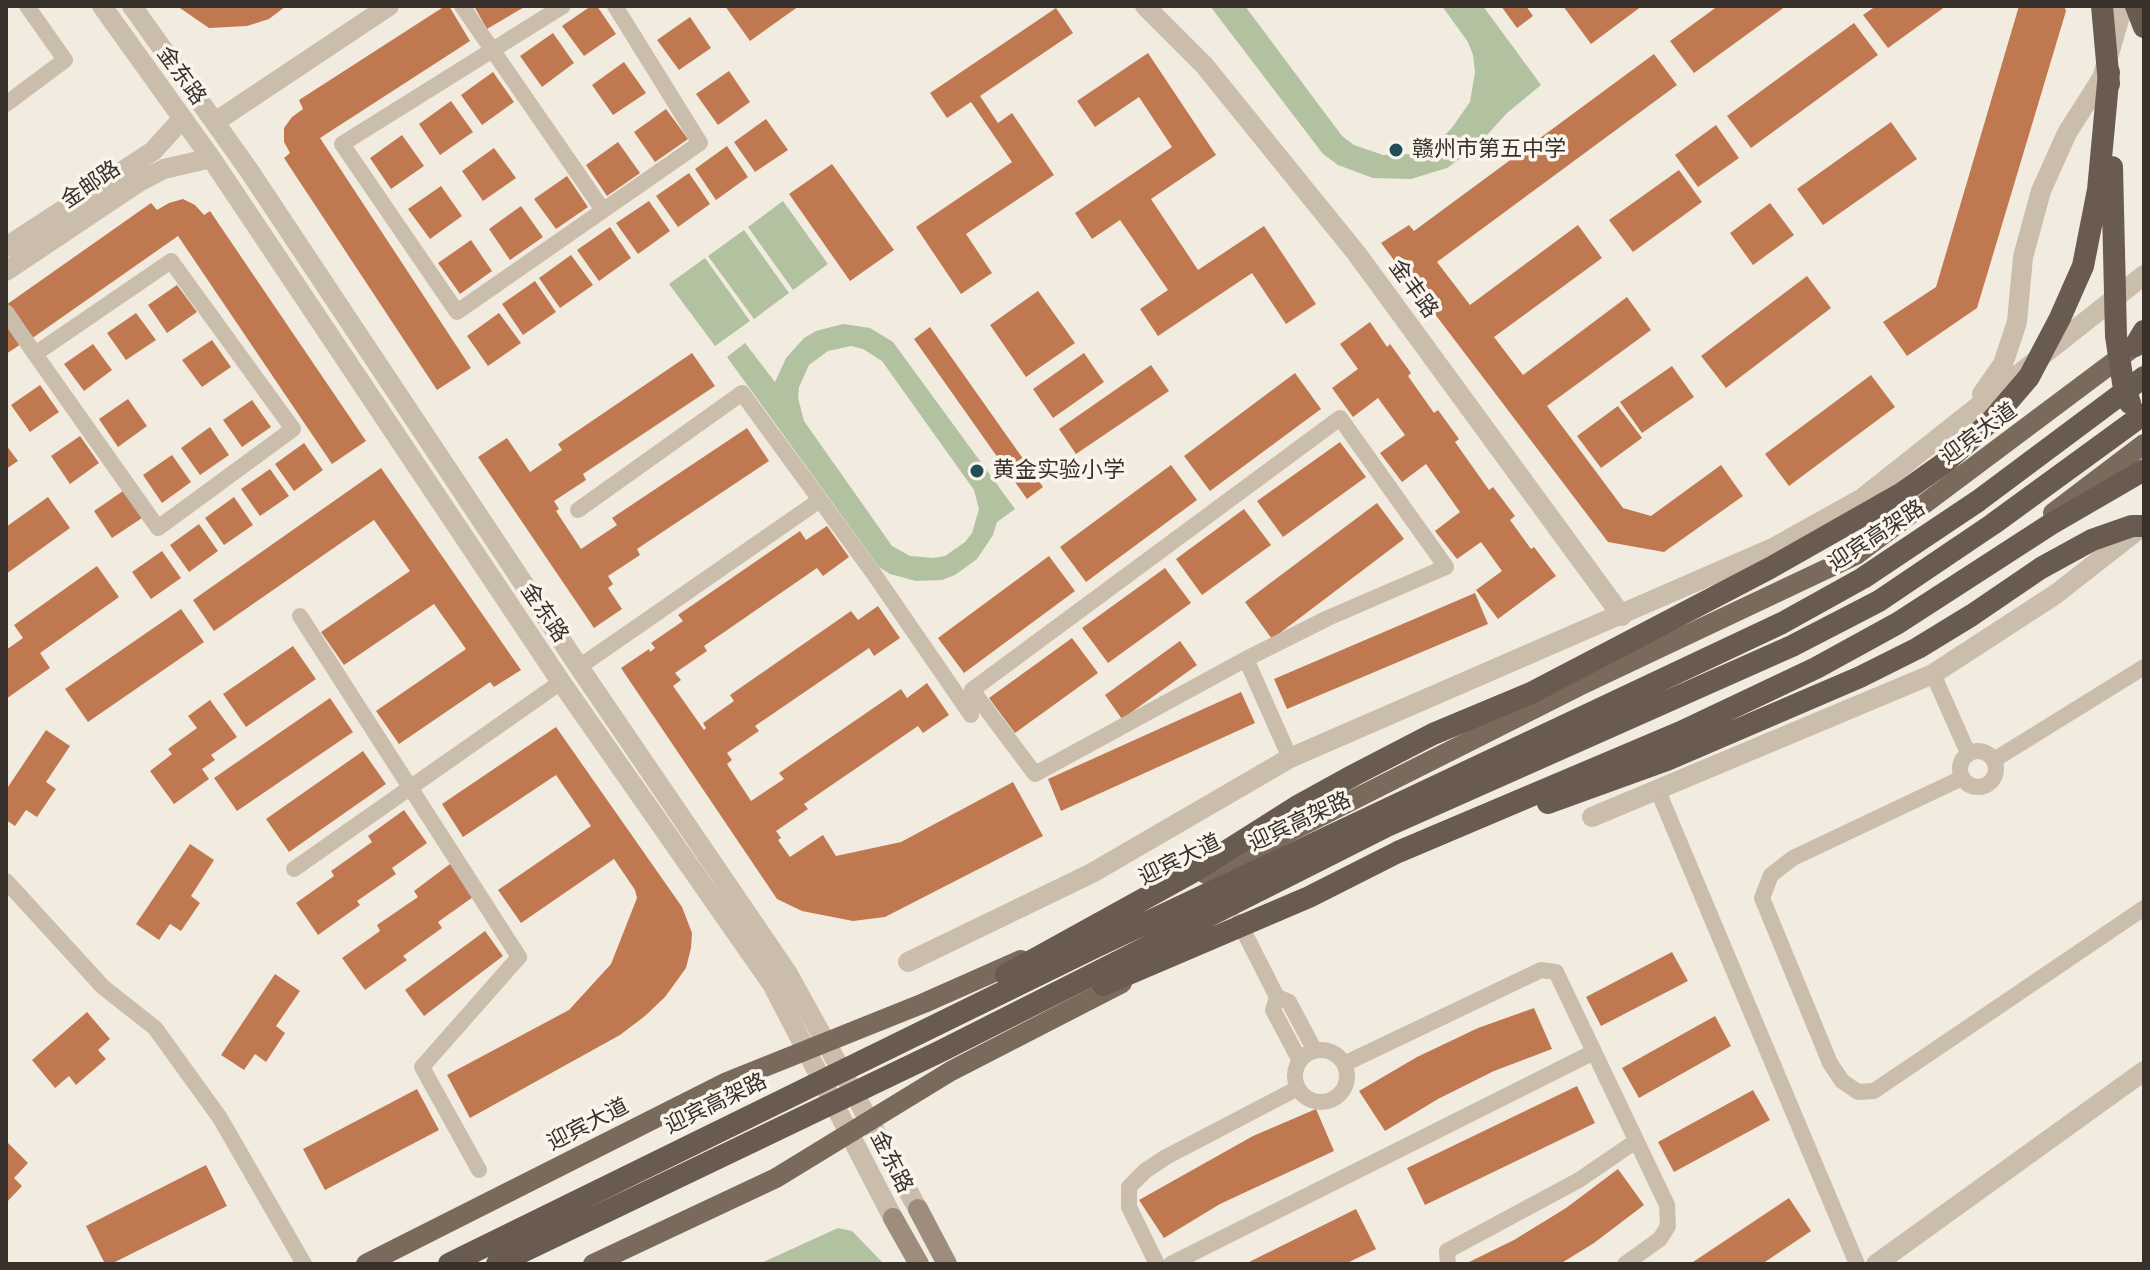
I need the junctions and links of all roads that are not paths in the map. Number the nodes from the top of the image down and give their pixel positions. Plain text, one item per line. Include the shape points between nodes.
1 (27, 6) edge
2 (102, 6) edge
3 (132, 6) edge
4 (389, 6) edge
5 (462, 6) edge
6 (563, 6) edge
7 (615, 6) edge
8 (1145, 6) edge
9 (2102, 6) edge
10 (2123, 6) edge
11 (2136, 6) edge
12 (2144, 27) edge
13 (492, 50) junction
14 (2109, 72) junction
15 (6, 104) edge
16 (182, 119) junction
17 (215, 122) junction
18 (211, 158) junction
19 (603, 210) junction
20 (6, 247) edge
21 (6, 271) edge
22 (2144, 275) edge
23 (6, 312) edge
24 (2141, 339) edge
25 (35, 354) junction
26 (2144, 377) edge
27 (1971, 411) junction
28 (2144, 414) edge
29 (2144, 432) edge
30 (2144, 444) edge
31 (2144, 470) edge
32 (820, 500) junction
33 (578, 510) dead end
34 (2144, 525) edge
35 (300, 616) dead end
36 (1622, 616) junction
37 (1246, 659) junction
38 (579, 667) junction
39 (2144, 667) edge
40 (1933, 674) junction
41 (561, 682) junction
42 (971, 715) dead end
43 (1968, 753) junction
44 (1290, 758) junction
45 (1994, 760) junction
46 (1962, 778) junction
47 (411, 787) junction
48 (1658, 791) junction
49 (1592, 817) dead end
50 (1398, 852) junction
51 (294, 869) dead end
52 (6, 881) edge
53 (2144, 908) edge
54 (1239, 922) junction
55 (908, 962) dead end
56 (1277, 997) junction
57 (826, 1042) junction
58 (806, 1050) junction
59 (1315, 1051) junction
60 (939, 1052) junction
61 (1594, 1052) junction
62 (1300, 1061) junction
63 (1344, 1064) junction
64 (2144, 1071) edge
65 (835, 1074) junction
66 (1298, 1088) junction
67 (869, 1121) junction
68 (849, 1133) junction
69 (1636, 1141) junction
70 (479, 1170) dead end
71 (918, 1209) joint
72 (893, 1218) joint
73 (304, 1264) edge
74 (366, 1264) edge
75 (449, 1264) edge
76 (497, 1264) edge
77 (593, 1264) edge
78 (919, 1264) edge
79 (947, 1264) edge
80 (1157, 1264) edge
81 (1171, 1264) edge
82 (1448, 1264) edge
83 (1625, 1264) edge
84 (1857, 1264) edge
85 (1876, 1264) edge

1 - 15 street via 65,60
2 - 16 street, 金东路
3 - 17 street, 金东路
4 - 17 street
5 - 13 street
6 - 13 street
7 - 19 street via 700,143
8 - 36 street, 金丰路 via 1204,65 1357,254
9 - 14 highway, bridge
10 - 27 street via 2102,78 2067,133 2041,191 2023,257 2017,322 2003,364
11 - 12 highway
13 - 19 street
13 - 19 street via 342,144 457,312
14 - 29 highway, bridge via 2116,336 2123,383
14 - 65 highway, bridge via 2098,190 2083,266 2029,377 1947,461 1902,493 1681,615 1531,693 1354,775
16 - 18 street, 金东路
16 - 20 street, 金邮路 via 153,151
17 - 38 street, 金东路
18 - 21 street, 金邮路 via 164,169 139,182
18 - 41 street, 金东路
22 - 27 street
23 - 25 street
24 - 57 main road, 迎宾大道 via 1856,555 1579,686 1168,893
25 - 25 street via 158,528 293,429 171,261
26 - 65 highway, 迎宾高架路, bridge via 1978,501 1863,578 1782,623
27 - 36 street via 1861,499 1773,548
28 - 60 highway, 迎宾高架路, bridge via 1879,601 1778,652 1387,826
30 - 54 main road via 1900,630 1818,675 1615,772
31 - 50 highway, bridge via 1816,668 1681,732
32 - 33 street via 742,393
32 - 38 street
32 - 42 street
34 - 40 street via 2056,594
34 - 50 highway, bridge via 2092,540 1918,648 1802,703 1562,799
35 - 47 street
36 - 44 street
37 - 37 street via 1446,567 1340,418 972,690 1035,774
37 - 44 street
38 - 57 street, 金东路 via 788,974
39 - 45 street
40 - 43 street
40 - 48 street
41 - 47 street
41 - 58 street, 金东路 via 772,984
43 - 45 street via 1983,751
43 - 46 street via 1960,765
44 - 55 street via 1092,873
45 - 46 street via 1995,775 1985,785 1972,786
46 - 53 street via 1793,858 1771,875 1766,886 1762,898 1842,1081 1858,1092 1874,1091
47 - 51 street
47 - 70 street via 519,957 422,1067
48 - 49 street
48 - 84 street
50 - 60 highway, bridge via 1174,956
52 - 73 street via 103,987 155,1028 220,1118
54 - 56 street
54 - 67 main road via 951,1071
56 - 59 street via 1289,1002
56 - 62 street via 1273,1010
57 - 58 main road, 迎宾大道
57 - 67 street, 金东路
58 - 68 street, 金东路
58 - 74 main road, 迎宾大道 via 727,1082
59 - 62 street
59 - 63 street via 1332,1052
60 - 76 highway, 迎宾高架路, bridge
61 - 63 street via 1556,972 1541,970
61 - 69 street
61 - 81 street
62 - 66 street via 1295,1074
63 - 66 street via 1346,1084 1331,1100 1316,1102
64 - 85 street
65 - 75 highway, 迎宾高架路, bridge
66 - 80 street via 1166,1157 1129,1187 1129,1207
67 - 68 main road
67 - 71 street, 金东路
68 - 72 street, 金东路
68 - 77 main road via 776,1178
69 - 82 street via 1579,1180 1447,1251
69 - 83 street via 1667,1205 1668,1226 1660,1239
71 - 79 main road, 金东路
72 - 78 main road, 金东路

